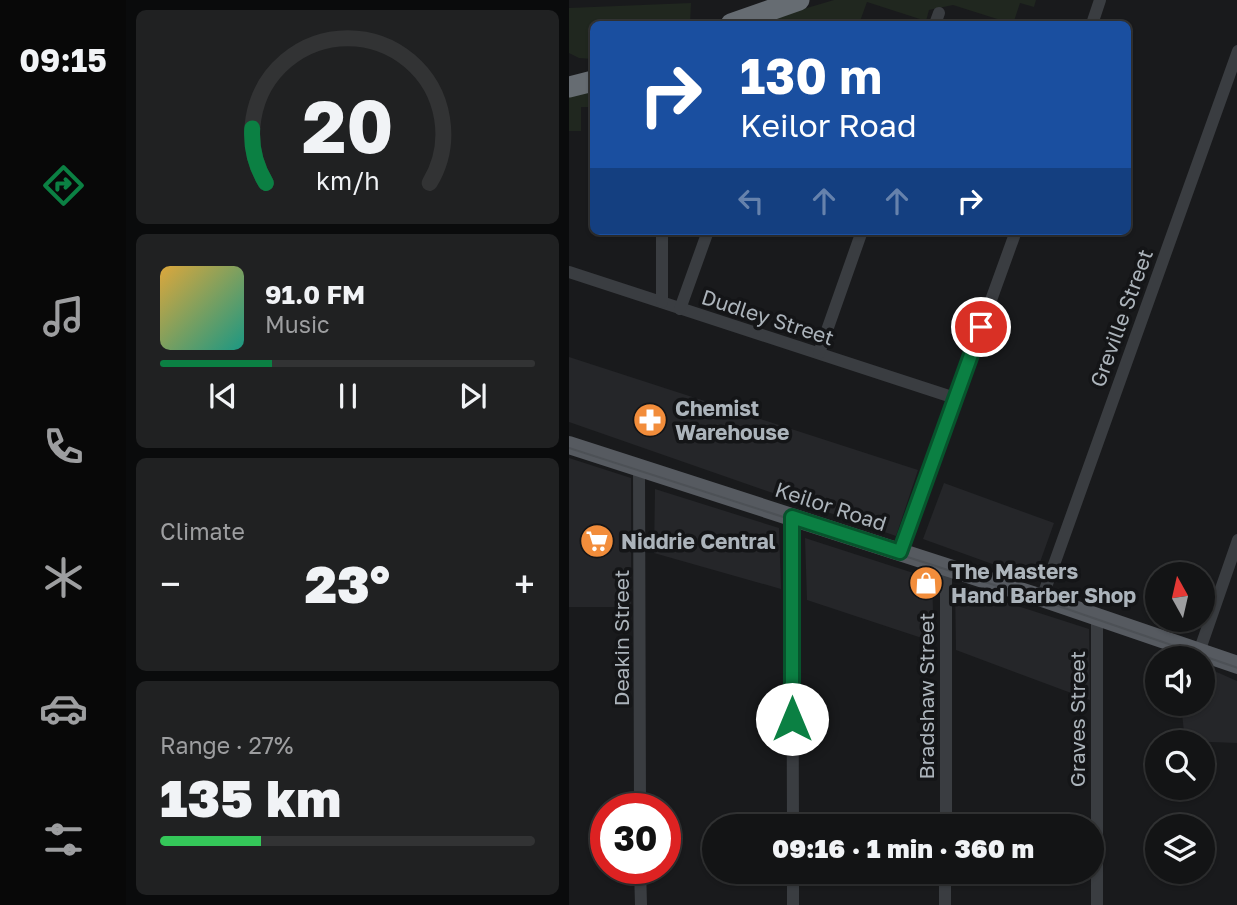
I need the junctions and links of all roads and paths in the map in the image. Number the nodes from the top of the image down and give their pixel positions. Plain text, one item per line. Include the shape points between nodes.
1 (799, 0) edge
2 (1100, 0) edge
3 (740, 21) edge
4 (1093, 21) edge
5 (1237, 51) edge
6 (590, 82) edge
7 (569, 87) edge
8 (662, 235) edge
9 (707, 235) edge
10 (861, 235) edge
11 (1015, 235) edge
12 (569, 272) edge
13 (662, 302) junction
14 (680, 309) junction
15 (819, 353) junction
16 (955, 398) junction
17 (569, 445) edge
18 (639, 467) junction
19 (792, 517) junction
20 (1237, 540) edge
21 (900, 552) junction
22 (946, 567) junction
23 (1042, 598) junction
24 (1097, 617) junction
25 (1182, 646) edge
26 (1201, 646) edge
27 (1215, 657) edge
28 (1237, 665) edge
29 (640, 793) edge
30 (792, 814) edge
31 (946, 814) edge
32 (640, 884) edge
33 (792, 884) edge
34 (945, 884) edge
35 (641, 905) edge
36 (792, 905) edge
37 (945, 905) edge
38 (1097, 905) edge

1 - 3 highway
2 - 4 street
5 - 23 street, Greville Street
6 - 7 highway
8 - 13 street
9 - 14 street
10 - 15 street
11 - 16 street
12 - 13 street, Dudley Street
13 - 14 street, Dudley Street
14 - 15 street, Dudley Street
15 - 16 street, Dudley Street
16 - 21 street
17 - 18 main road, Keilor Road
18 - 19 main road, Keilor Road
18 - 29 street, Deakin Street
19 - 21 main road, Keilor Road
19 - 30 street
20 - 26 street
21 - 22 main road, Keilor Road
22 - 23 main road, Keilor Road
22 - 31 street, Bradshaw Street
23 - 24 main road, Keilor Road
24 - 25 main road, Keilor Road
24 - 38 street, Graves Street
27 - 28 main road, Keilor Road
32 - 35 street
33 - 36 street
34 - 37 street

